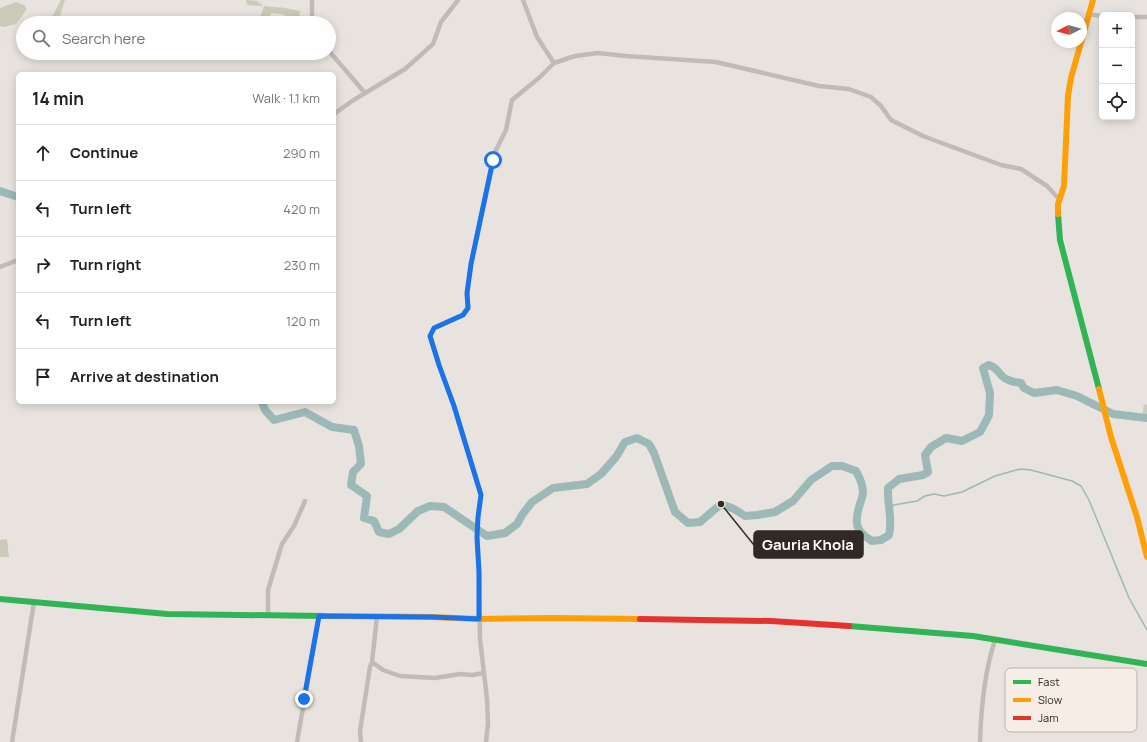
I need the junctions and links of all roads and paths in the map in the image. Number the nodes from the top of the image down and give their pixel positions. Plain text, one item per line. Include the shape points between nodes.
1 (312, 0) edge
2 (458, 0) edge
3 (523, 0) edge
4 (1093, 0) edge
5 (1088, 14) junction
6 (312, 16) edge
7 (1099, 16) edge
8 (1135, 17) edge
9 (1147, 17) edge
10 (336, 59) edge
11 (554, 63) junction
12 (365, 93) junction
13 (336, 113) edge
14 (1059, 199) junction
15 (16, 261) edge
16 (0, 267) edge
17 (306, 501) dead end
18 (1147, 557) edge
19 (0, 599) edge
20 (34, 602) junction
21 (268, 614) junction
22 (319, 616) junction
23 (378, 616) junction
24 (479, 619) junction
25 (995, 640) junction
26 (372, 662) junction
27 (1147, 664) edge
28 (484, 673) junction
29 (12, 742) edge
30 (297, 742) edge
31 (361, 742) edge
32 (486, 742) edge
33 (980, 742) edge

1 - 6 street
2 - 12 street via 442,22 433,44 404,69
3 - 11 street via 537,37
4 - 5 main road
5 - 7 street
5 - 14 main road via 1068,96 1064,186
8 - 9 street
10 - 12 street
11 - 14 street via 575,56 598,53 716,62 819,86 849,89 871,97 891,120 923,136 1001,165 1021,169 1047,186
11 - 24 street via 512,100 506,130 496,150 481,216 471,264 467,293 468,308 463,315 434,328 430,336 481,495 477,537
12 - 13 street
14 - 18 main road via 1060,240 1105,420 1142,533
15 - 16 street
17 - 21 street via 282,544 268,590
19 - 20 main road
20 - 21 main road via 167,614
20 - 29 street
21 - 22 main road
22 - 23 main road
22 - 30 street
23 - 24 main road
23 - 26 street
24 - 25 main road via 771,621 912,630
24 - 28 street
25 - 27 main road
25 - 33 street via 989,660
26 - 28 street via 383,670 400,676 435,678
26 - 31 street via 360,731
28 - 32 street via 487,705

